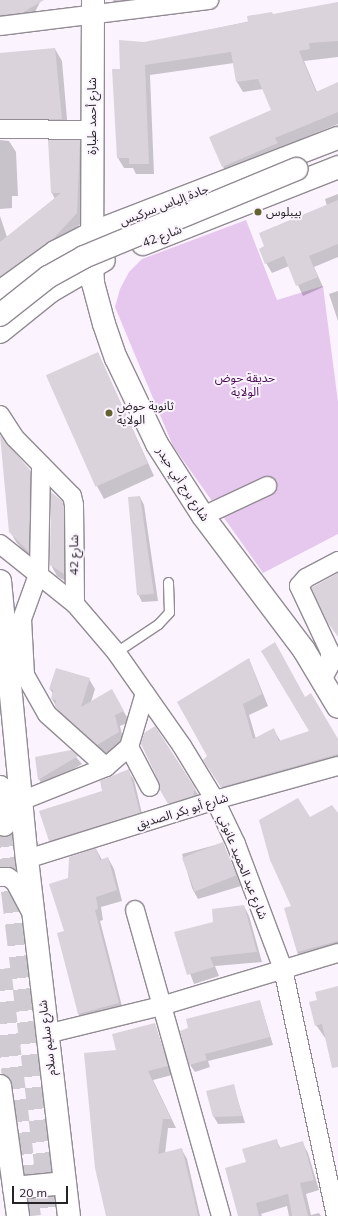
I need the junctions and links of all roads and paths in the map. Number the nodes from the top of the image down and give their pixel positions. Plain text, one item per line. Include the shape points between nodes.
1 (207, 0) edge
2 (93, 8) edge
3 (0, 26) edge
4 (0, 128) edge
5 (91, 130) junction
6 (338, 138) edge
7 (334, 156) edge
8 (94, 232) junction
9 (92, 266) junction
10 (0, 292) edge
11 (0, 315) edge
12 (0, 332) edge
13 (0, 415) edge
14 (41, 465) junction
15 (267, 486) dead end
16 (203, 516) junction
17 (0, 544) edge
18 (338, 561) edge
19 (39, 572) junction
20 (0, 582) edge
21 (168, 582) dead end
22 (75, 604) junction
23 (116, 652) junction
24 (322, 680) junction
25 (145, 693) junction
26 (338, 707) edge
27 (129, 746) junction
28 (338, 766) edge
29 (106, 767) junction
30 (0, 787) edge
31 (150, 787) dead end
32 (215, 800) junction
33 (21, 801) junction
34 (4, 825) dead end
35 (27, 859) junction
36 (0, 877) edge
37 (135, 910) dead end
38 (34, 918) junction
39 (338, 953) edge
40 (283, 969) junction
41 (161, 1006) junction
42 (46, 1034) junction
43 (0, 1086) edge
44 (65, 1183) junction
45 (14, 1188) junction
46 (18, 1216) edge
47 (69, 1216) edge
48 (221, 1216) edge
49 (336, 1216) edge

1 - 2 street
2 - 3 street
2 - 5 main road, شارع أحمد طبارة
4 - 5 street
5 - 8 main road, شارع أحمد طبارة
6 - 8 main road, جادة إلياس سركيس
7 - 9 main road, شارع 42
7 - 11 main road, جادة إلياس سركيس, bridge via 296,169 84,257 48,277
8 - 9 main road, شارع برج أبي حيدر
8 - 10 main road, جادة إلياس سركيس via 55,252
9 - 12 main road, شارع 42 via 50,291
9 - 16 main road, شارع برج أبي حيدر via 97,301 116,358 157,444
13 - 14 street, شارع 42 via 15,438
14 - 19 street
14 - 22 street, شارع 42 via 67,488 74,505
15 - 16 street
16 - 24 main road, شارع برج أبي حيدر via 304,650
17 - 19 street, شارع عبد الحميد عانوتي
18 - 24 street via 306,578 299,586 330,652 330,665
19 - 22 street, شارع عبد الحميد عانوتي
19 - 29 street via 22,619 26,675 47,714
20 - 33 main road, شارع سليم سلام
21 - 23 lane via 170,612 158,624
22 - 23 street, شارع عبد الحميد عانوتي
23 - 25 street, شارع عبد الحميد عانوتي
24 - 26 main road, شارع برج أبي حيدر
25 - 27 street
25 - 32 street, شارع عبد الحميد عانوتي
27 - 29 street
27 - 31 street
28 - 32 street, شارع أبو بكر الصديق
29 - 33 street
30 - 34 main road
32 - 35 street, شارع أبو بكر الصديق
32 - 40 street, شارع عبد الحميد عانوتي via 236,844
33 - 35 main road, شارع سليم سلام
35 - 38 main road, شارع سليم سلام
36 - 38 street via 8,877 15,882
37 - 41 street
38 - 42 main road, شارع سليم سلام
39 - 40 street
40 - 41 street
40 - 49 street, شارع عبد الحميد عانوتي
41 - 42 street
41 - 48 street
42 - 44 main road, شارع سليم سلام
43 - 45 main road
44 - 45 main road
44 - 47 main road, شارع سليم سلام
45 - 46 main road

